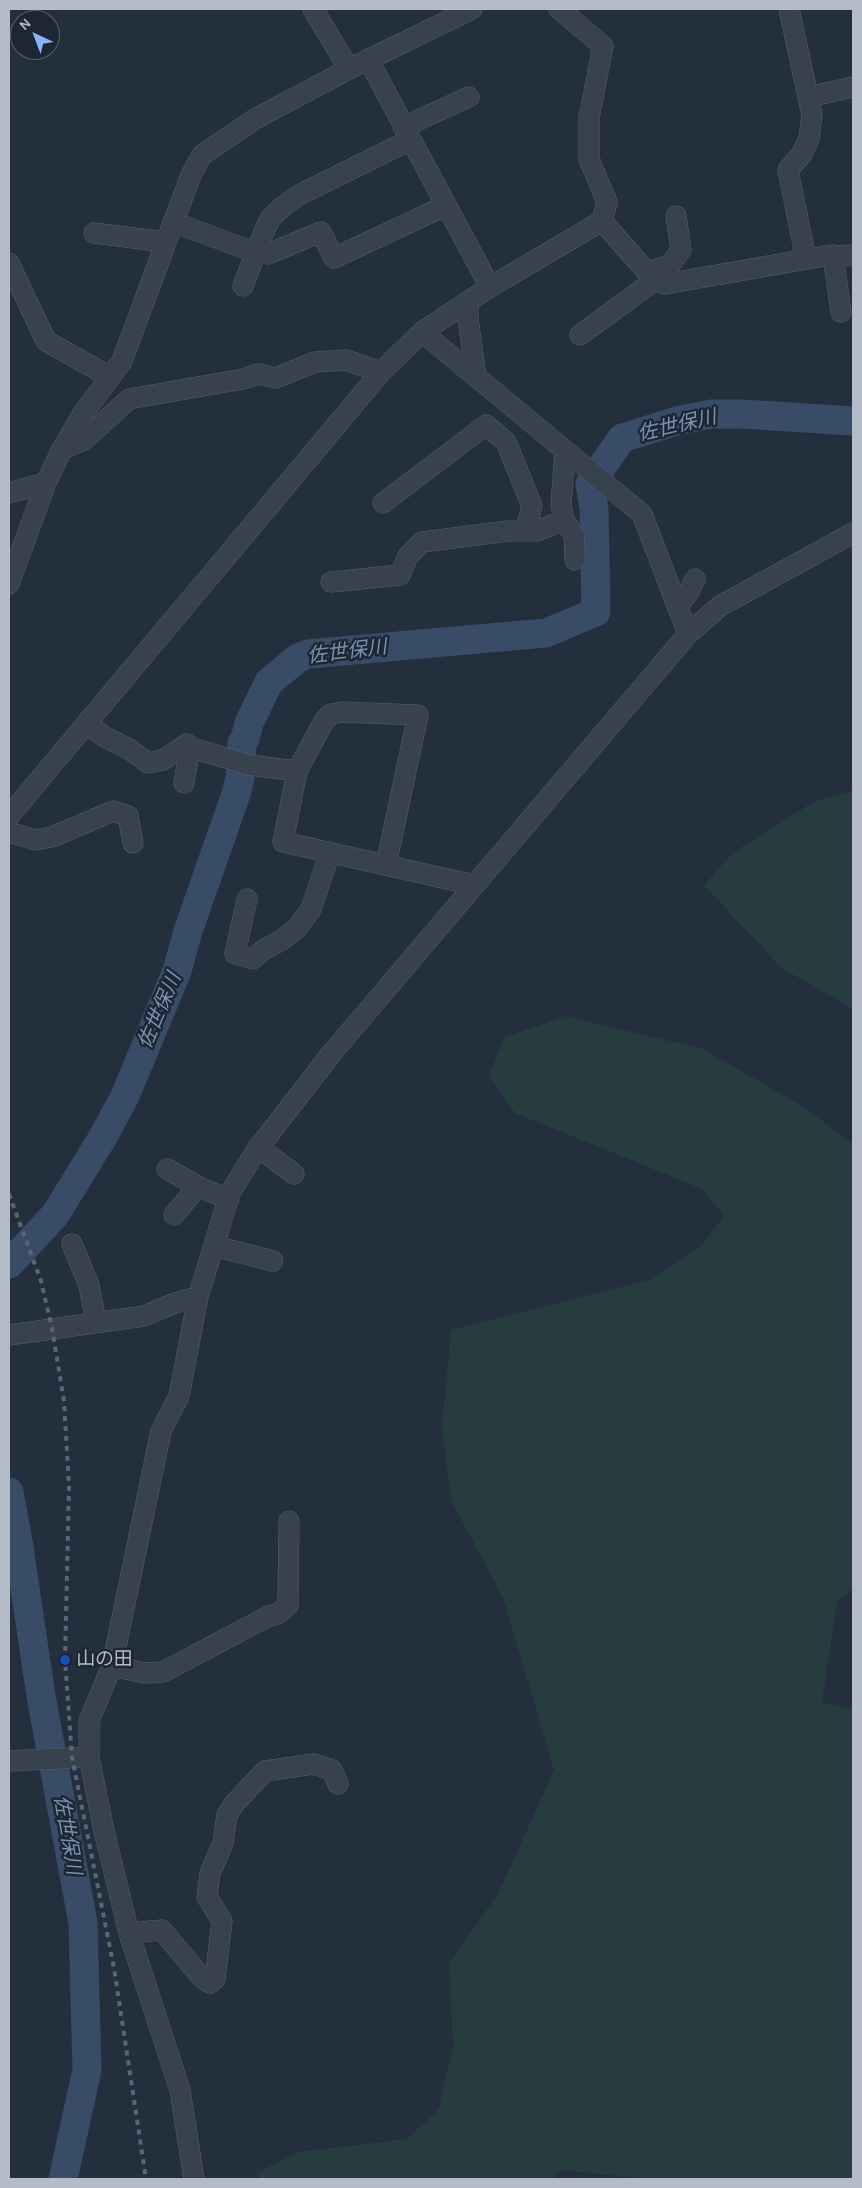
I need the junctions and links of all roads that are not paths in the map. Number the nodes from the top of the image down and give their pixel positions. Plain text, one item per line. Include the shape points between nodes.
1 (313, 9) edge
2 (472, 9) edge
3 (559, 9) edge
4 (789, 9) edge
5 (450, 14) edge
6 (368, 60) junction
7 (349, 69) junction
8 (853, 87) edge
9 (469, 97) dead end
10 (808, 97) junction
11 (407, 133) junction
12 (445, 206) junction
13 (676, 216) dead end
14 (602, 221) junction
15 (173, 222) junction
16 (94, 232) dead end
17 (165, 242) junction
18 (257, 253) junction
19 (843, 255) edge
20 (806, 259) junction
21 (9, 263) edge
22 (651, 276) junction
23 (243, 286) dead end
24 (490, 287) junction
25 (468, 302) junction
26 (841, 312) dead end
27 (422, 332) junction
28 (580, 335) dead end
29 (381, 372) junction
30 (476, 377) junction
31 (110, 378) junction
32 (62, 448) junction
33 (566, 450) junction
34 (46, 483) junction
35 (9, 493) edge
36 (383, 503) dead end
37 (564, 520) junction
38 (525, 531) junction
39 (853, 533) edge
40 (575, 560) dead end
41 (695, 579) dead end
42 (331, 582) dead end
43 (9, 584) edge
44 (677, 607) junction
45 (688, 634) junction
46 (87, 724) junction
47 (191, 748) junction
48 (297, 771) junction
49 (184, 783) dead end
50 (9, 816) edge
51 (9, 832) edge
52 (133, 843) dead end
53 (330, 852) junction
54 (386, 865) junction
55 (474, 885) junction
56 (247, 899) dead end
57 (258, 1147) junction
58 (167, 1169) dead end
59 (294, 1174) dead end
60 (198, 1186) junction
61 (229, 1199) junction
62 (174, 1216) dead end
63 (72, 1244) dead end
64 (214, 1246) junction
65 (268, 1255) dead end
66 (198, 1297) junction
67 (96, 1322) junction
68 (9, 1335) edge
69 (284, 1529) dead end
70 (112, 1666) junction
71 (89, 1756) junction
72 (11, 1761) edge
73 (338, 1784) dead end
74 (129, 1933) junction
75 (194, 2179) edge

1 - 7 street
2 - 5 street
3 - 14 street via 603,46 588,118 589,159 607,202
4 - 10 street
5 - 6 street
6 - 7 street
6 - 11 street
7 - 15 street via 255,119 202,155
8 - 10 street
9 - 11 street
10 - 20 street via 812,115 809,139 788,170
11 - 12 street
11 - 18 street via 282,207 270,219
12 - 18 street via 334,258 321,232 268,254
12 - 24 street
13 - 22 street via 681,250 669,266
14 - 22 street
14 - 24 street
15 - 17 street
15 - 18 street
16 - 17 street
17 - 31 street via 122,361
18 - 23 street
19 - 20 street
19 - 26 street
20 - 22 street via 665,284
21 - 31 street via 46,341
22 - 28 street
24 - 25 street
25 - 27 street
25 - 30 street
27 - 29 street
27 - 30 street
29 - 32 street via 346,360 315,362 276,378 258,374 129,399 84,440
29 - 46 street
30 - 33 street
31 - 32 street
32 - 34 street
33 - 37 street via 561,505
33 - 44 street via 642,514
34 - 35 street
34 - 43 street
36 - 38 street via 486,425 506,442 532,506
37 - 38 street via 538,531
37 - 40 street via 574,535
38 - 42 street via 422,542 408,556 400,575
39 - 45 street via 720,606
41 - 44 street
44 - 45 street
45 - 55 street
46 - 47 street via 148,763 163,760 187,744
46 - 50 street
47 - 48 street via 248,765
47 - 49 street
48 - 53 street via 284,842
48 - 54 street via 331,714 418,715
51 - 52 street via 35,840 113,811 128,816
53 - 54 street
53 - 56 street via 311,909 298,927 252,959 235,954
54 - 55 street
55 - 57 street via 331,1054
57 - 59 street
57 - 61 street
58 - 60 street
60 - 61 street
60 - 62 street
61 - 64 street
63 - 67 street via 89,1285
64 - 65 street
64 - 66 street
66 - 67 street via 144,1316
66 - 70 street via 180,1396 161,1430
67 - 68 street
69 - 70 street via 288,1605 278,1614 163,1672 144,1673
70 - 71 street via 89,1721
71 - 72 street
71 - 74 street
73 - 74 street via 332,1770 314,1764 265,1771 234,1804 227,1815 222,1843 210,1873 207,1897 222,1921 215,1979 210,1983 202,1978 162,1930
74 - 75 street via 180,2090

